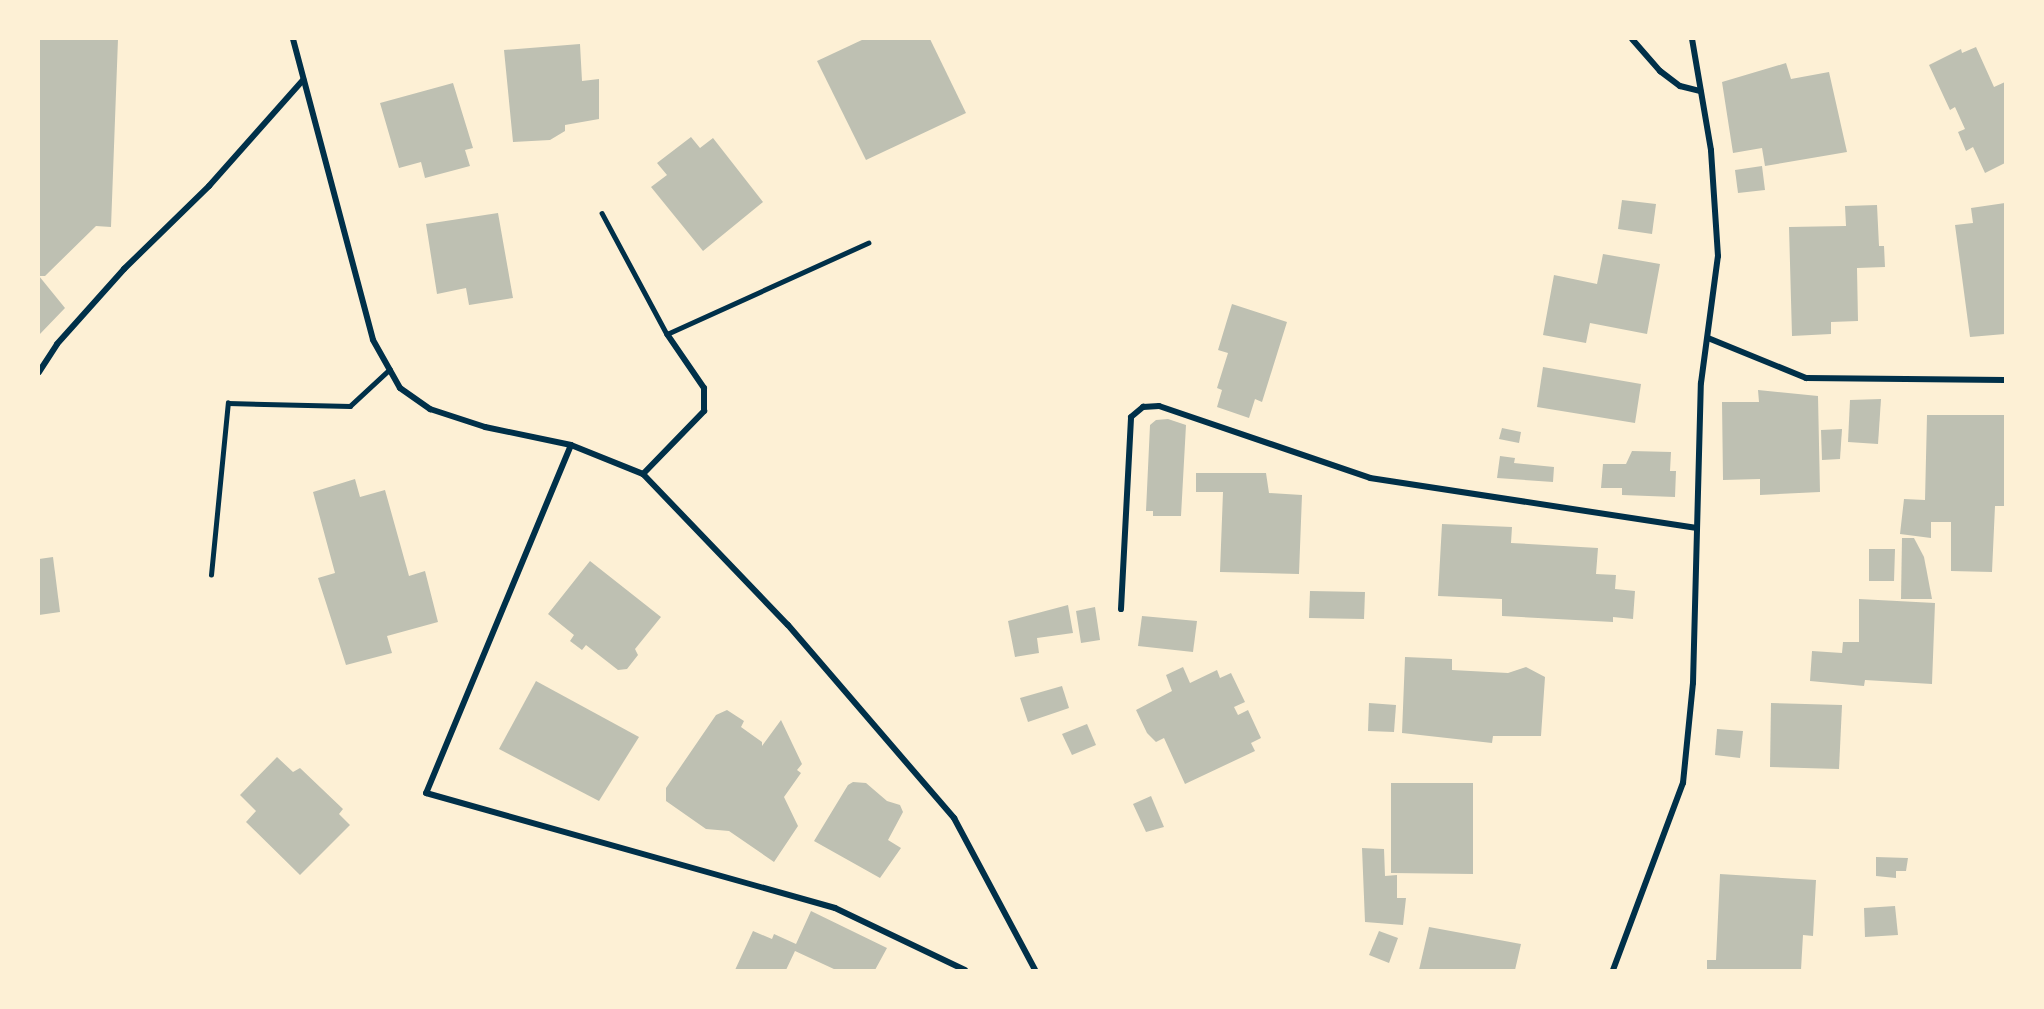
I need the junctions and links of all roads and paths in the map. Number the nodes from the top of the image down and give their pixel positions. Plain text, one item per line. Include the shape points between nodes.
1 (293, 39) edge
2 (1632, 39) edge
3 (1692, 39) edge
4 (303, 80) junction
5 (1700, 91) junction
6 (602, 213) dead end
7 (868, 243) dead end
8 (667, 334) junction
9 (1708, 338) junction
10 (390, 369) junction
11 (39, 372) edge
12 (2005, 380) edge
13 (571, 445) junction
14 (643, 474) junction
15 (1695, 528) junction
16 (211, 575) dead end
17 (1121, 609) dead end
18 (965, 970) edge
19 (1035, 970) edge
20 (1613, 970) edge

1 - 4 street
2 - 5 street via 1660,71 1680,86
3 - 5 street
4 - 10 street via 330,166 373,340
4 - 11 street via 209,186 124,269 57,344
5 - 9 street via 1718,207 1718,256
6 - 8 lane
7 - 8 lane
8 - 14 street via 704,388 704,411
9 - 12 street via 1806,378
9 - 15 street via 1701,383
10 - 13 street via 400,388 430,409 486,427
10 - 16 lane via 350,405 228,403
13 - 14 street
13 - 18 street via 426,793 835,908
14 - 19 street via 788,625 954,818
15 - 17 street via 1370,478 1159,405 1143,407 1131,417
15 - 20 street via 1693,683 1683,783

